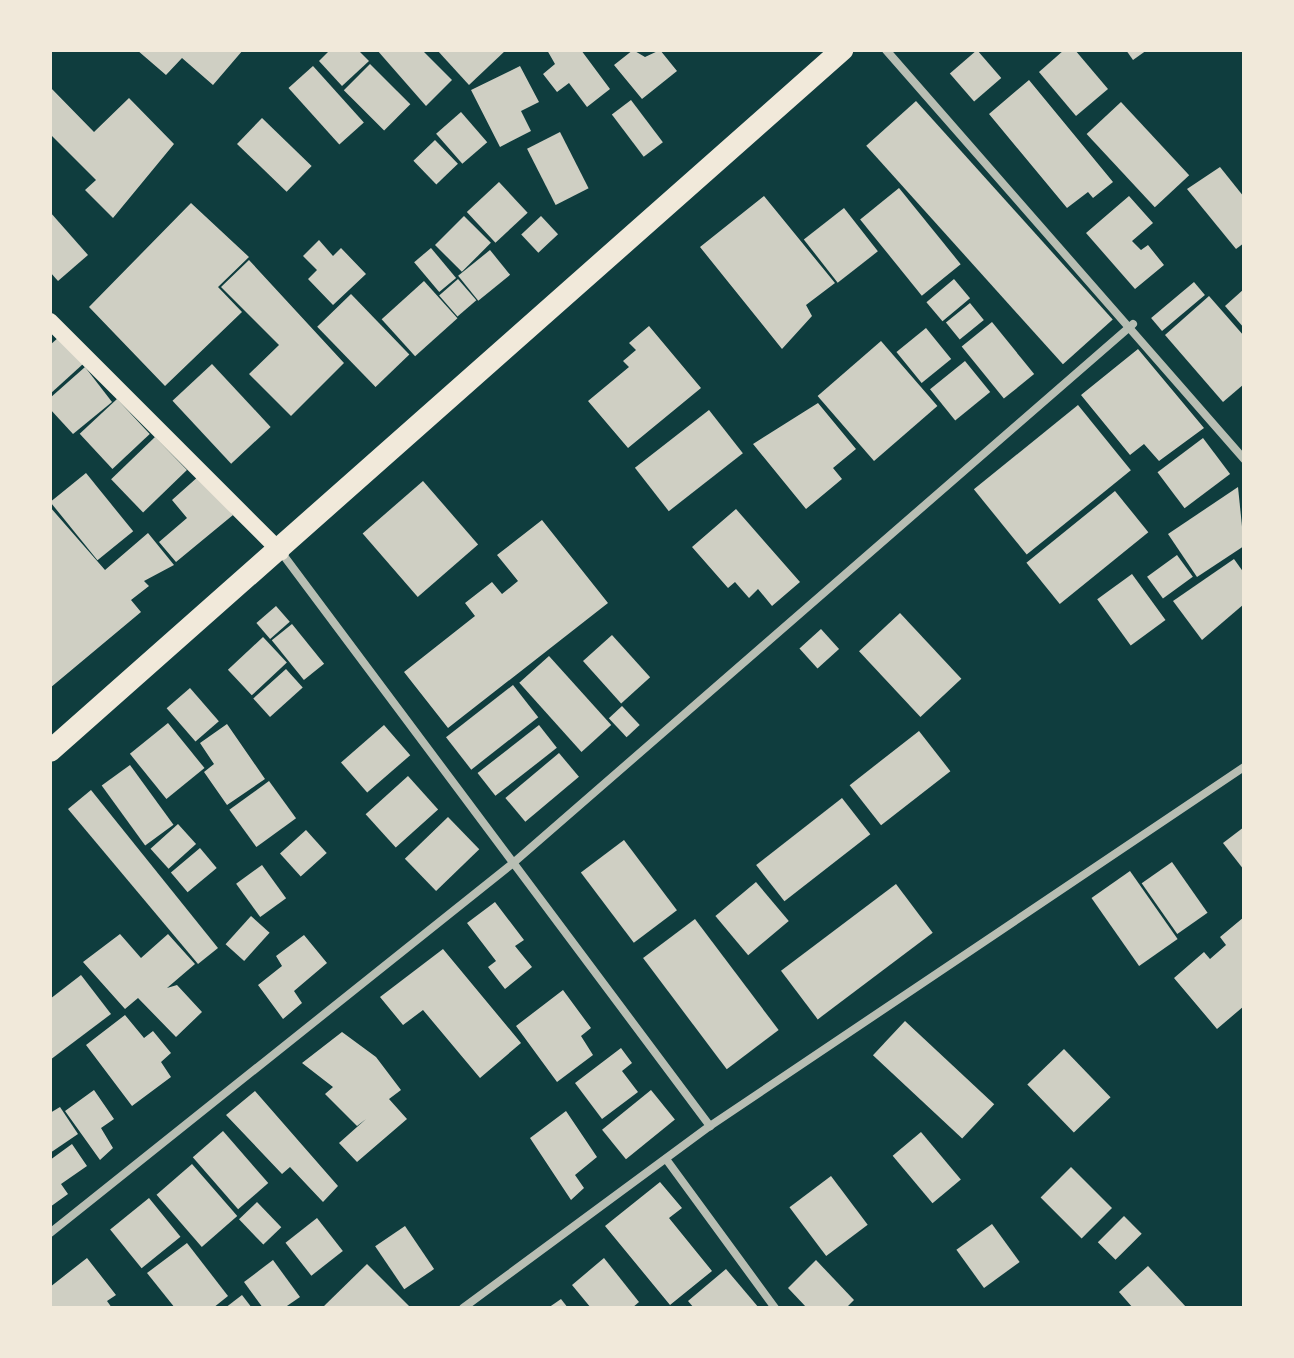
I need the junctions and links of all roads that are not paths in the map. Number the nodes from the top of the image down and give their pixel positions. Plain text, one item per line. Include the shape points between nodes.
1 (842, 50) edge
2 (886, 50) edge
3 (1133, 324) junction
4 (52, 327) edge
5 (1244, 459) edge
6 (281, 552) junction
7 (50, 751) edge
8 (1244, 767) edge
9 (512, 864) junction
10 (710, 1126) junction
11 (666, 1159) junction
12 (50, 1233) edge
13 (463, 1308) edge
14 (775, 1308) edge

1 - 6 highway
2 - 3 street
3 - 5 street
3 - 9 street
4 - 6 main road
6 - 7 highway
6 - 9 street
8 - 10 street
9 - 10 street
9 - 12 street
10 - 11 street
11 - 13 street
11 - 14 street

